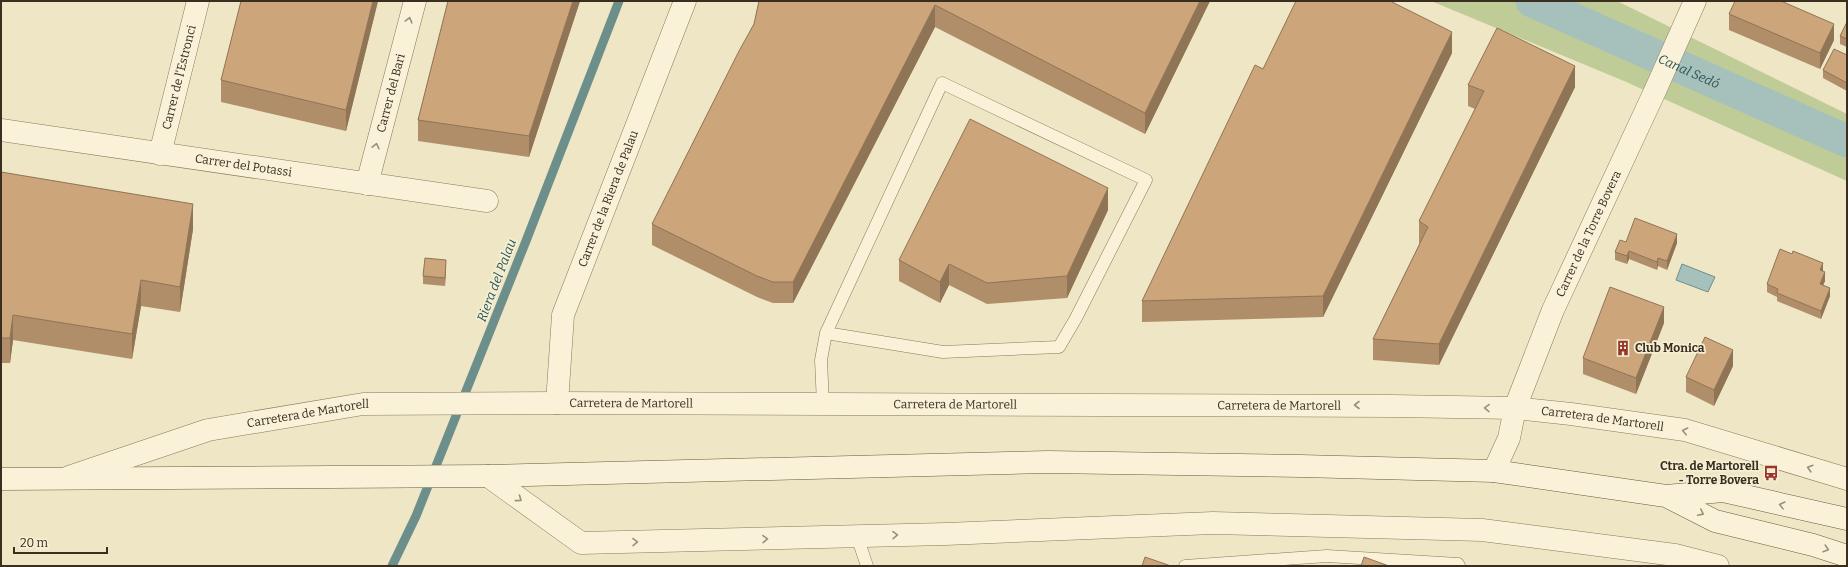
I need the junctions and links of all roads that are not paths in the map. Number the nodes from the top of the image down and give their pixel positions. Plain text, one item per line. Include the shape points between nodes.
1 (198, 1) edge
2 (414, 1) edge
3 (685, 1) edge
4 (1695, 1) edge
5 (1, 130) edge
6 (160, 154) junction
7 (367, 184) junction
8 (487, 201) dead end
9 (826, 333) junction
10 (557, 403) junction
11 (822, 404) junction
12 (1515, 408) junction
13 (1494, 471) junction
14 (488, 476) junction
15 (64, 478) junction
16 (1, 479) edge
17 (1847, 479) edge
18 (1666, 496) junction
19 (1847, 519) edge
20 (857, 536) junction
21 (1847, 556) edge
22 (867, 566) edge
23 (1185, 566) edge
24 (1459, 566) edge
25 (1718, 566) edge

1 - 6 street, Carrer de l'Estronci
7 -> 2 street, Carrer del Bari
3 - 10 street, Carrer de la Riera de Palau via 563,315
4 - 12 street, Carrer de la Torre Bovera via 1553,310
5 - 6 street, Carrer del Potassi
6 - 7 street, Carrer del Potassi
7 - 8 street, Carrer del Potassi
9 - 9 lane via 942,82 1146,180 1076,318 1058,347 943,352
9 - 11 lane via 821,360
10 - 11 street, Carretera de Martorell
10 - 15 street, Carretera de Martorell via 363,404 208,430
12 -> 11 street, Carretera de Martorell
12 - 13 street, Carrer de la Torre Bovera via 1509,438
17 -> 12 street, Carretera de Martorell via 1685,430
13 - 14 street, Carretera de Martorell via 1048,462
13 - 18 street, Carretera de Martorell
14 - 15 street, Carretera de Martorell
14 -> 20 street via 581,543
15 - 16 street, Carretera de Martorell
19 -> 18 street, Carretera de Martorell via 1722,491
18 -> 21 street, Carretera de Martorell via 1715,520
20 - 22 lane
20 -> 25 street via 1212,523 1482,530 1675,555
23 - 24 lane via 1327,556

